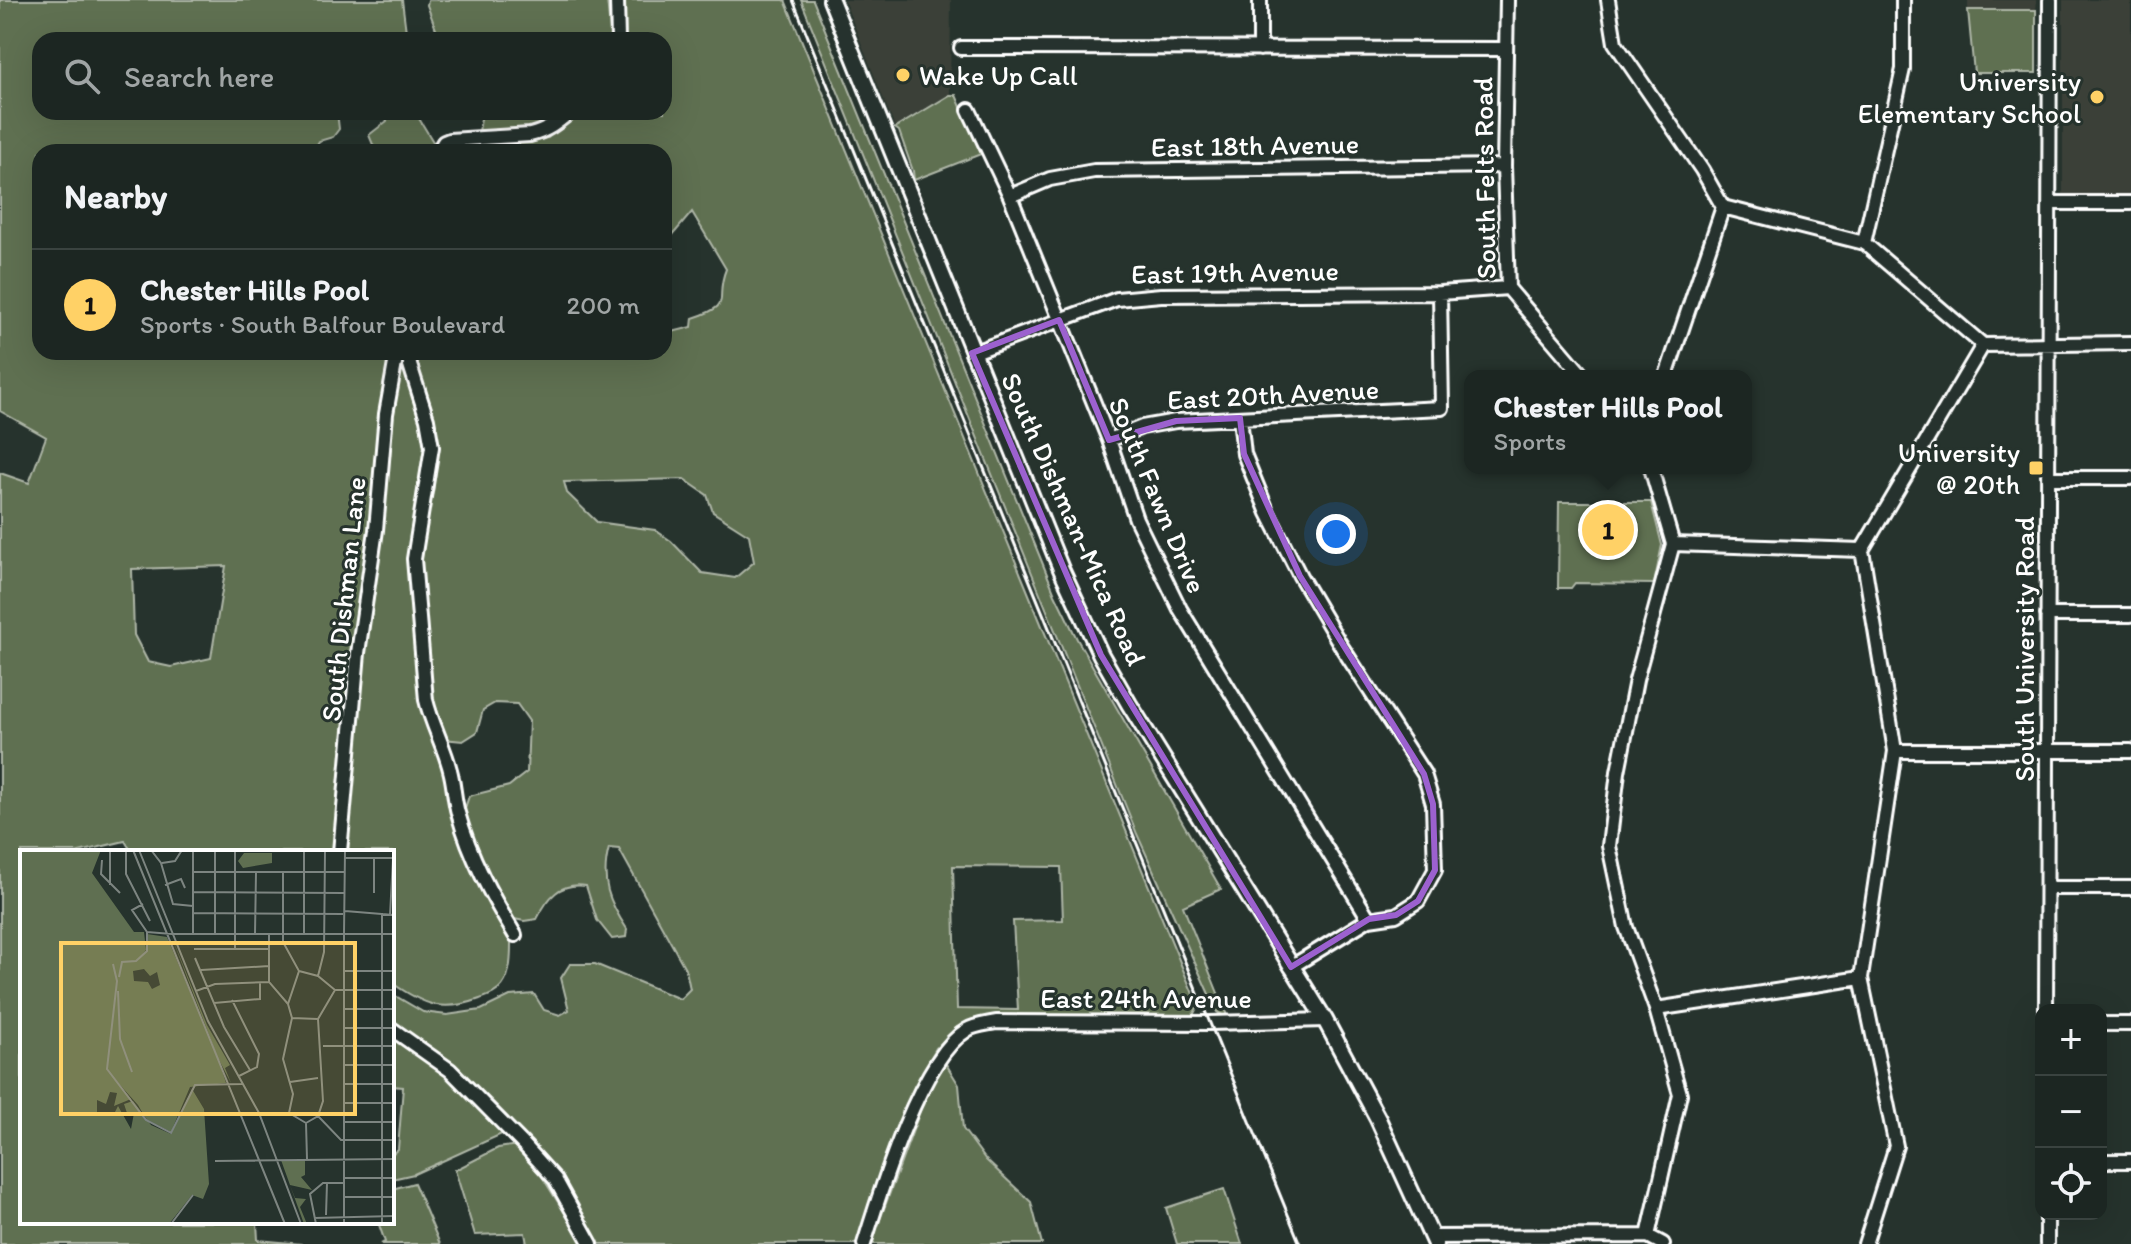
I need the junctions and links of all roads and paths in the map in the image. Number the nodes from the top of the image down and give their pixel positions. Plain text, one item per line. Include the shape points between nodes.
1 (617, 0) edge
2 (831, 0) edge
3 (1260, 0) edge
4 (1507, 0) edge
5 (1608, 0) edge
6 (1903, 0) edge
7 (2050, 0) edge
8 (618, 32) edge
9 (961, 48) dead end
10 (1260, 49) junction
11 (1506, 49) junction
12 (969, 110) dead end
13 (561, 120) edge
14 (443, 144) edge
15 (1504, 166) junction
16 (1010, 196) junction
17 (2051, 203) junction
18 (2131, 203) edge
19 (1723, 207) junction
20 (1864, 243) junction
21 (1508, 288) junction
22 (1440, 293) junction
23 (1059, 320) junction
24 (2049, 343) junction
25 (2131, 343) edge
26 (1983, 345) junction
27 (972, 353) junction
28 (396, 360) edge
29 (410, 360) edge
30 (1578, 370) edge
31 (1668, 370) edge
32 (1240, 418) junction
33 (1109, 440) junction
34 (1653, 474) edge
35 (2049, 478) junction
36 (2131, 478) edge
37 (1673, 544) junction
38 (1862, 550) junction
39 (2047, 615) junction
40 (2131, 615) edge
41 (1895, 751) junction
42 (2047, 751) junction
43 (2131, 751) edge
44 (340, 850) edge
45 (2047, 888) junction
46 (2131, 888) edge
47 (1369, 919) junction
48 (515, 935) dead end
49 (1291, 967) junction
50 (1861, 978) junction
51 (2046, 1004) edge
52 (1656, 1009) junction
53 (1325, 1020) junction
54 (2107, 1024) edge
55 (2131, 1024) edge
56 (394, 1030) edge
57 (2107, 1161) edge
58 (2131, 1161) edge
59 (2047, 1220) edge
60 (1648, 1236) junction
61 (1434, 1240) edge
62 (591, 1244) edge
63 (864, 1244) edge
64 (1663, 1244) edge
65 (1865, 1244) edge
66 (2047, 1244) edge

1 - 8 street
2 - 27 main road, South Dishman-Mica Road
3 - 10 street
4 - 11 street, South Felts Road
5 - 19 street via 1615,43
6 - 20 street via 1903,69
7 - 17 street, South University Road
9 - 10 street
10 - 11 street
11 - 15 street, South Felts Road
12 - 16 street, South Fawn Drive
13 - 14 street via 530,135
15 - 16 street, East 18th Avenue via 1094,171 1050,179
15 - 21 street, South Felts Road
16 - 23 street, South Fawn Drive
17 - 18 street
17 - 24 street, South University Road
19 - 20 street
19 - 31 street
20 - 26 street
21 - 22 street, East 19th Avenue
21 - 30 street, South Felts Road
22 - 23 street, East 19th Avenue via 1161,295 1117,299
22 - 32 street, East 20th Avenue via 1442,408
23 - 27 street, East 19th Avenue
23 - 33 street, South Fawn Drive
24 - 25 street
24 - 26 street
24 - 35 street, South University Road
26 - 38 street
27 - 49 main road, South Dishman-Mica Road via 1101,655
28 - 44 street, South Dishman Lane via 358,653
29 - 48 street via 432,447 414,559 426,700 464,830 487,888
32 - 33 street, East 20th Avenue via 1176,421
32 - 47 street via 1244,454 1268,513 1343,649 1424,774 1433,804 1435,870 1418,901 1396,915
33 - 47 street, South Fawn Drive via 1136,519 1180,609
34 - 37 street
35 - 36 street
35 - 39 street, South University Road
37 - 38 street
37 - 52 street via 1636,680 1609,846 1626,927
38 - 41 street
39 - 40 street
39 - 42 street, South University Road
41 - 42 street
41 - 50 street
42 - 43 street
42 - 45 street, South University Road
45 - 46 street
45 - 51 street, South University Road
47 - 49 street
49 - 53 main road, South Dishman-Mica Road
50 - 52 street
50 - 65 street via 1896,1146
52 - 60 street via 1680,1094
53 - 61 main road, South Dishman-Mica Road
53 - 63 street, East 24th Avenue via 996,1022 967,1029 944,1050 923,1088
54 - 55 street
56 - 62 street via 450,1070 555,1179
57 - 58 street
59 - 66 street
60 - 61 street
60 - 64 street

